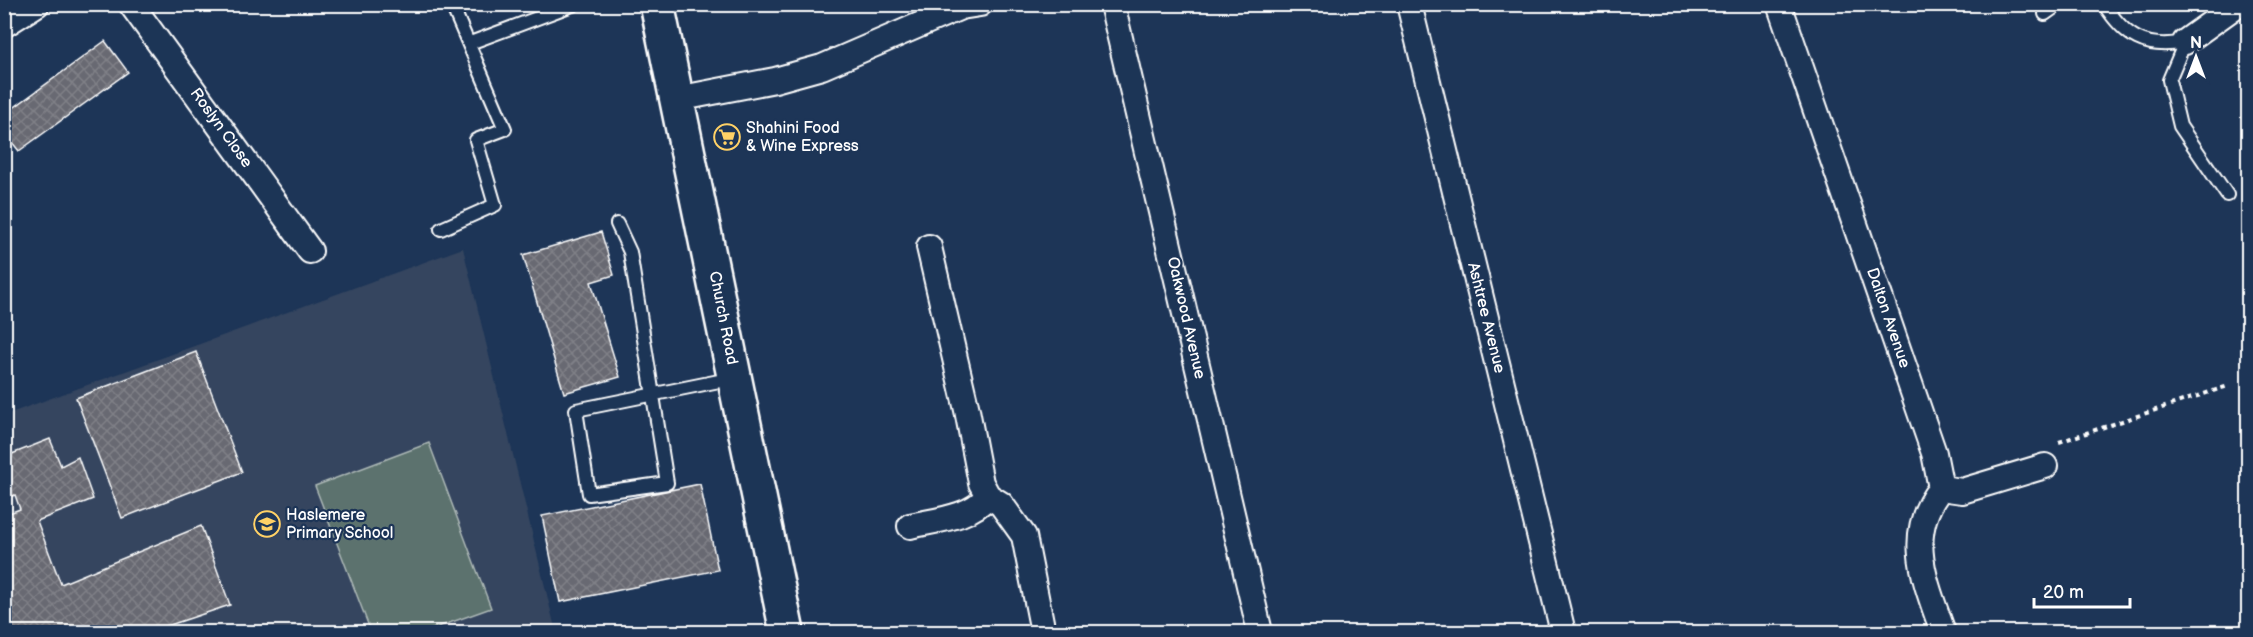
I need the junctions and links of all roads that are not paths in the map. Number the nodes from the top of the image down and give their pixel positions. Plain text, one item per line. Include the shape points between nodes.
1 (37, 4) edge
2 (131, 4) edge
3 (575, 4) edge
4 (657, 4) edge
5 (980, 4) edge
6 (1112, 4) edge
7 (1408, 4) edge
8 (1779, 4) edge
9 (2059, 4) edge
10 (2104, 4) edge
11 (2238, 4) edge
12 (454, 10) dead end
13 (2045, 14) dead end
14 (4, 25) edge
15 (2185, 42) junction
16 (470, 43) junction
17 (677, 99) junction
18 (2227, 195) dead end
19 (617, 224) dead end
20 (441, 229) dead end
21 (929, 247) dead end
22 (310, 251) dead end
23 (735, 378) junction
24 (654, 395) junction
25 (2045, 466) road end
26 (1941, 489) junction
27 (988, 496) junction
28 (910, 526) dead end
29 (787, 633) edge
30 (1043, 633) edge
31 (1260, 633) edge
32 (1563, 633) edge
33 (1943, 633) edge

1 - 14 street
2 - 22 street, Roslyn Close
3 - 16 lane
4 - 17 street, Church Road
5 - 17 street via 961,7 822,67
6 - 31 street, Oakwood Avenue
7 - 32 street, Ashtree Avenue
8 - 26 street, Dalton Avenue via 1930,442
9 - 13 lane
10 - 15 lane via 2124,32 2132,36 2165,46
11 - 15 street
12 - 16 lane
15 - 18 lane via 2169,80 2180,126
16 - 20 lane via 505,129 476,140 495,205
17 - 23 street, Church Road
19 - 24 lane via 630,252
21 - 27 street via 981,483
23 - 24 lane
23 - 29 street, Church Road
24 - 24 lane via 576,410 589,494 667,483
25 - 26 street via 1962,491
26 - 33 street via 1928,504 1921,527 1920,555
27 - 28 street via 964,513
27 - 30 street via 1001,504 1024,536

